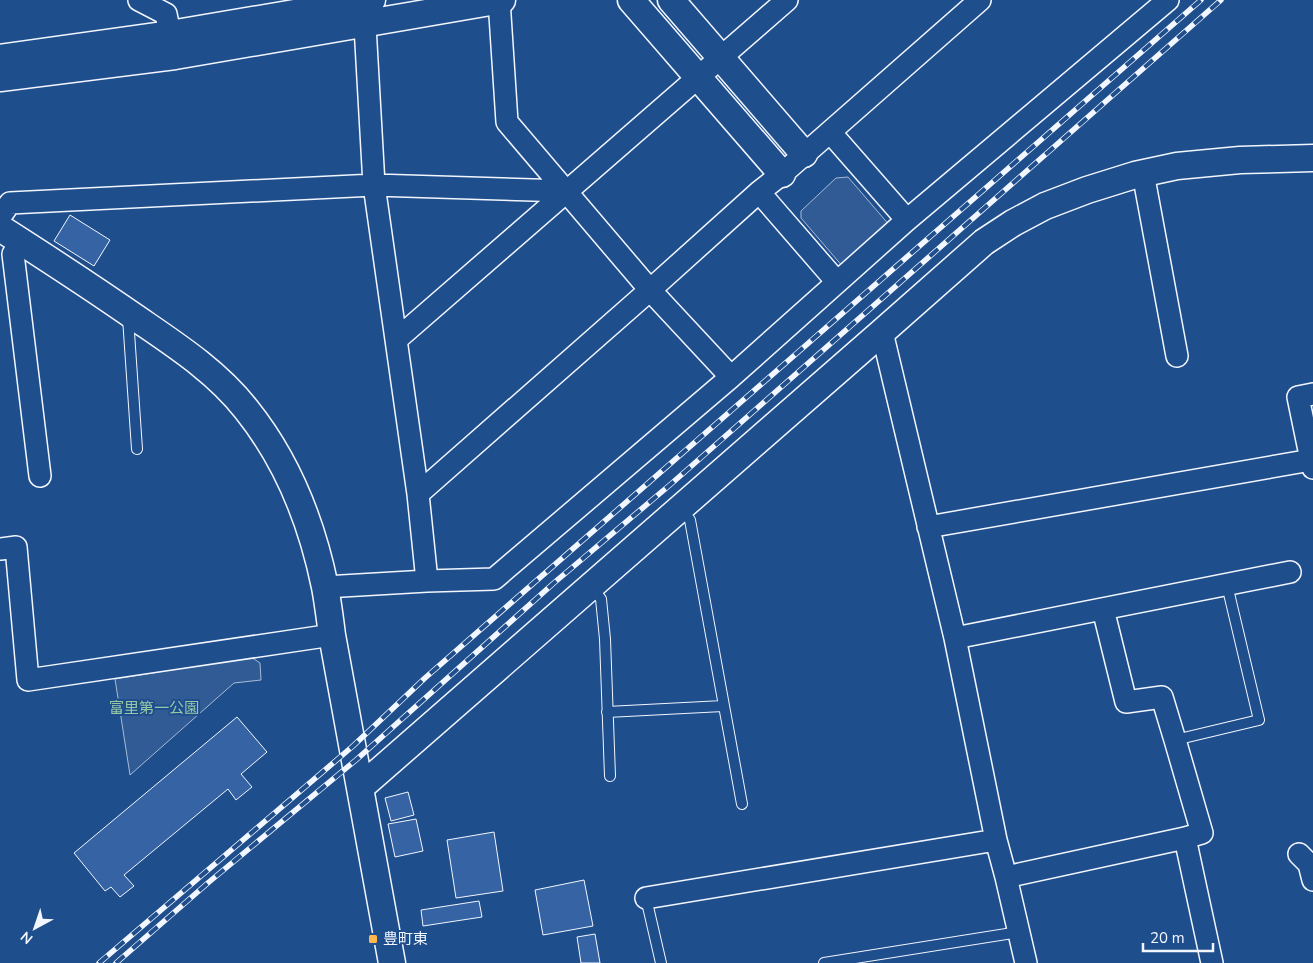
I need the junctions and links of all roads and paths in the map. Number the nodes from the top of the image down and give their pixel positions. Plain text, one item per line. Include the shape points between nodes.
1 (139, 0) edge
2 (500, 0) edge
3 (631, 0) edge
4 (671, 0) edge
5 (787, 0) edge
6 (980, 0) edge
7 (1168, 0) edge
8 (366, 6) edge
9 (173, 45) junction
10 (721, 57) junction
11 (0, 58) edge
12 (698, 76) junction
13 (0, 78) edge
14 (830, 132) junction
15 (804, 154) junction
16 (1313, 158) edge
17 (782, 174) junction
18 (1143, 174) junction
19 (374, 185) junction
20 (566, 191) junction
21 (759, 192) junction
22 (0, 217) edge
23 (907, 220) junction
24 (10, 235) edge
25 (837, 282) junction
26 (650, 290) junction
27 (128, 312) junction
28 (882, 332) junction
29 (396, 340) junction
30 (1177, 356) dead end
31 (731, 377) junction
32 (1313, 394) edge
33 (137, 449) dead end
34 (1312, 464) edge
35 (40, 476) dead end
36 (418, 494) junction
37 (680, 508) junction
38 (928, 527) junction
39 (0, 549) edge
40 (1290, 572) dead end
41 (427, 581) junction
42 (1227, 584) junction
43 (591, 586) junction
44 (325, 587) junction
45 (1102, 609) junction
46 (332, 635) junction
47 (955, 638) junction
48 (723, 706) junction
49 (607, 712) junction
50 (1176, 740) junction
51 (610, 776) dead end
52 (361, 787) junction
53 (742, 804) dead end
54 (1185, 838) junction
55 (996, 840) junction
56 (1299, 854) dead end
57 (1006, 877) junction
58 (1313, 880) edge
59 (646, 898) joint
60 (1019, 932) junction
61 (392, 963) edge
62 (661, 963) edge
63 (824, 963) edge
64 (1026, 963) edge
65 (1212, 963) edge

1 - 9 street via 166,14
2 - 8 street
2 - 20 street via 507,122
3 - 12 street
4 - 10 street
5 - 10 street
6 - 14 street
7 - 23 street
8 - 9 street
8 - 19 street
9 - 11 street
9 - 13 street
10 - 12 street
10 - 15 street
12 - 17 street
12 - 20 street
14 - 15 street
14 - 23 street
15 - 17 street
16 - 18 street via 1177,166
17 - 21 street
18 - 28 street via 1087,190 1012,223 984,242
18 - 30 street
19 - 20 street
19 - 22 street via 10,203
19 - 29 street
20 - 26 street
20 - 29 street
21 - 25 street
21 - 26 street
23 - 25 street
24 - 27 street
24 - 35 street
25 - 31 street
26 - 31 street
26 - 36 street
27 - 33 lane
27 - 44 street via 181,348 246,408 271,444 293,487 311,535
28 - 37 street
28 - 38 street
29 - 36 street
31 - 41 street via 494,579
32 - 34 street via 1298,397
34 - 38 street
36 - 41 street
37 - 43 street
37 - 48 lane via 690,520
38 - 47 street
39 - 46 street via 16,547 28,680
40 - 42 street
41 - 44 street
42 - 45 street
42 - 50 lane via 1258,720
43 - 49 lane via 601,599
43 - 52 street
44 - 46 street
45 - 47 street
45 - 50 street via 1126,702 1162,698
46 - 52 street
47 - 55 street
48 - 49 lane
48 - 53 lane
49 - 51 lane
50 - 54 street via 1202,833
52 - 61 street
54 - 57 street
54 - 65 street
55 - 57 street
55 - 59 street
56 - 58 street via 1309,864
57 - 60 street
59 - 62 lane
60 - 63 lane
60 - 64 street

